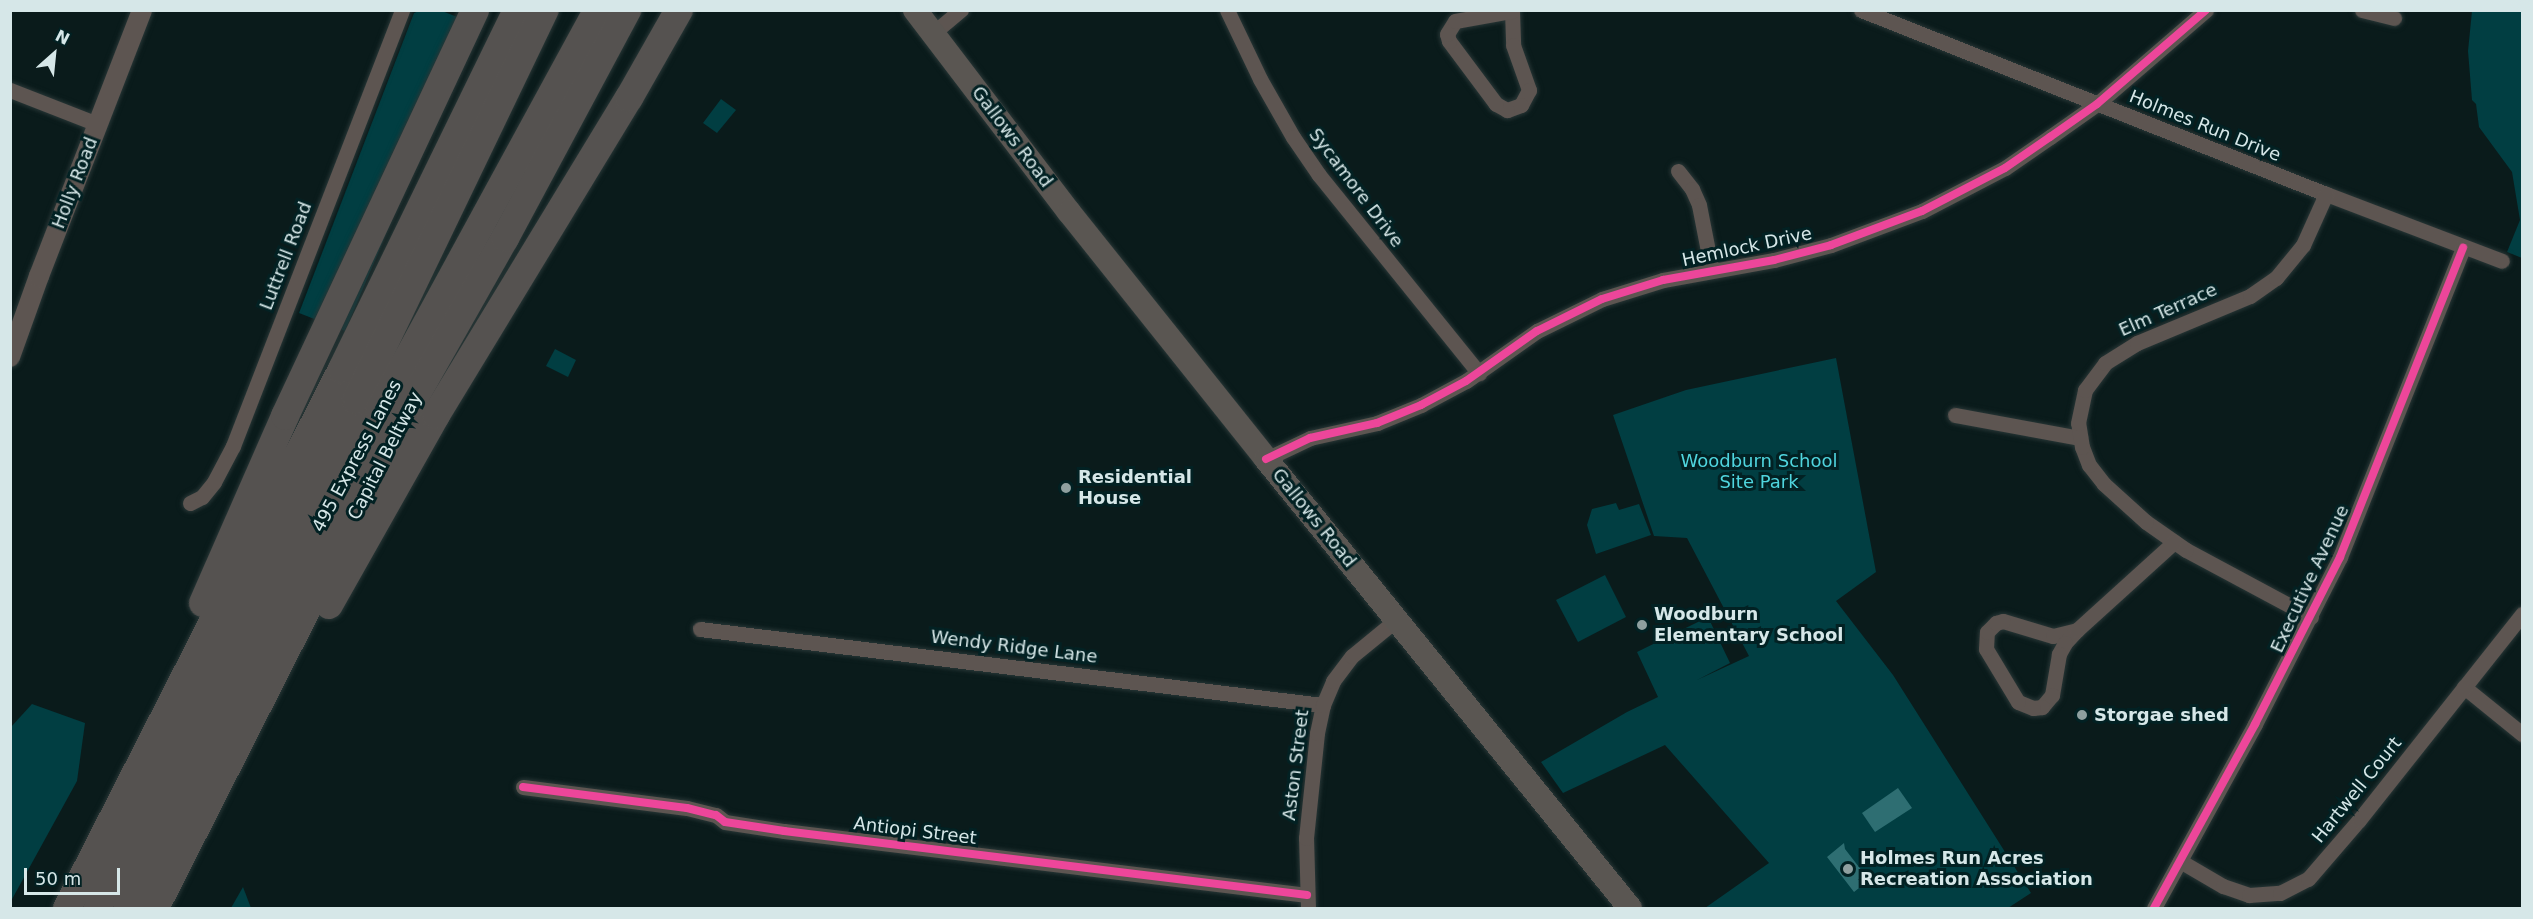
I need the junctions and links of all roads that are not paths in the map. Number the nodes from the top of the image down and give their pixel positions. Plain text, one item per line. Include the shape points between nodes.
1 (142, 10) edge
2 (402, 10) edge
3 (475, 10) edge
4 (517, 10) edge
5 (545, 10) edge
6 (598, 10) edge
7 (627, 10) edge
8 (679, 10) edge
9 (915, 10) edge
10 (961, 10) edge
11 (1227, 10) edge
12 (1861, 10) edge
13 (2206, 10) edge
14 (2362, 10) edge
15 (1512, 11) edge
16 (2394, 18) dead end
17 (932, 34) junction
18 (10, 90) edge
19 (2097, 104) junction
20 (98, 124) junction
21 (1678, 171) dead end
22 (2326, 194) junction
23 (2463, 248) junction
24 (2502, 261) dead end
25 (1712, 271) junction
26 (10, 357) edge
27 (1479, 373) junction
28 (1955, 415) dead end
29 (2080, 438) junction
30 (1266, 459) junction
31 (190, 503) dead end
32 (2174, 542) junction
33 (2523, 614) edge
34 (2311, 617) junction
35 (1396, 620) junction
36 (700, 628) dead end
37 (2077, 630) junction
38 (2464, 687) junction
39 (1323, 705) junction
40 (2523, 734) edge
41 (225, 772) junction
42 (523, 787) dead end
43 (119, 808) junction
44 (2180, 861) junction
45 (1308, 902) edge
46 (67, 909) edge
47 (97, 909) edge
48 (127, 909) edge
49 (155, 909) edge
50 (1630, 909) edge
51 (2154, 909) edge

1 - 20 street, Holly Road
2 - 31 street, Luttrell Road via 232,446 214,482 202,498
3 - 43 highway via 280,427 196,618
4 - 43 highway via 342,369
5 - 47 highway, 495 Express Lanes via 357,400
6 - 48 highway, 495 Express Lanes via 379,411
7 - 41 highway, Capital Beltway via 411,404
8 - 41 highway via 436,415 332,600
9 - 17 main road, Gallows Road
10 - 17 street
11 - 27 street, Sycamore Drive via 1260,79 1313,166
12 - 19 street, Holmes Run Drive
13 - 19 street, Hemlock Drive
14 - 16 street
15 - 15 street via 1513,45 1530,90 1521,105 1507,110 1496,104 1447,34 1455,21
17 - 30 main road, Gallows Road
18 - 20 street
19 - 22 street, Holmes Run Drive
19 - 25 street, Hemlock Drive via 2005,168 1922,212 1831,245
20 - 26 street, Holly Road
21 - 25 street via 1699,205
22 - 23 street, Holmes Run Drive
22 - 29 street, Elm Terrace via 2303,245 2268,284 2239,301 2138,343 2105,363 2085,390 2080,407
23 - 24 street, Holmes Run Drive
23 - 34 street, Executive Avenue via 2340,557
25 - 27 street, Hemlock Drive via 1663,280 1602,299 1537,331
27 - 30 street, Hemlock Drive via 1421,405 1377,423 1310,438
28 - 29 street
29 - 32 street, Elm Terrace via 2089,465 2104,484
30 - 35 main road, Gallows Road
32 - 34 street, Elm Terrace
32 - 37 street
33 - 38 street, Hartwell Court
34 - 44 street, Executive Avenue
35 - 39 street, Aston Street via 1352,656 1333,681
35 - 50 main road, Gallows Road
36 - 39 street, Wendy Ridge Lane
37 - 37 street via 2053,636 2003,621 1987,632 1986,649 2018,702 2033,708 2042,706 2052,695 2059,654
38 - 40 street
38 - 44 street, Hartwell Court via 2318,869 2295,887 2265,895 2237,892
39 - 45 street, Aston Street via 1308,816
41 - 49 highway, Capital Beltway
42 - 45 street, Antiopi Street via 687,808 716,815 725,822 784,831
43 - 46 highway
44 - 51 street, Executive Avenue

